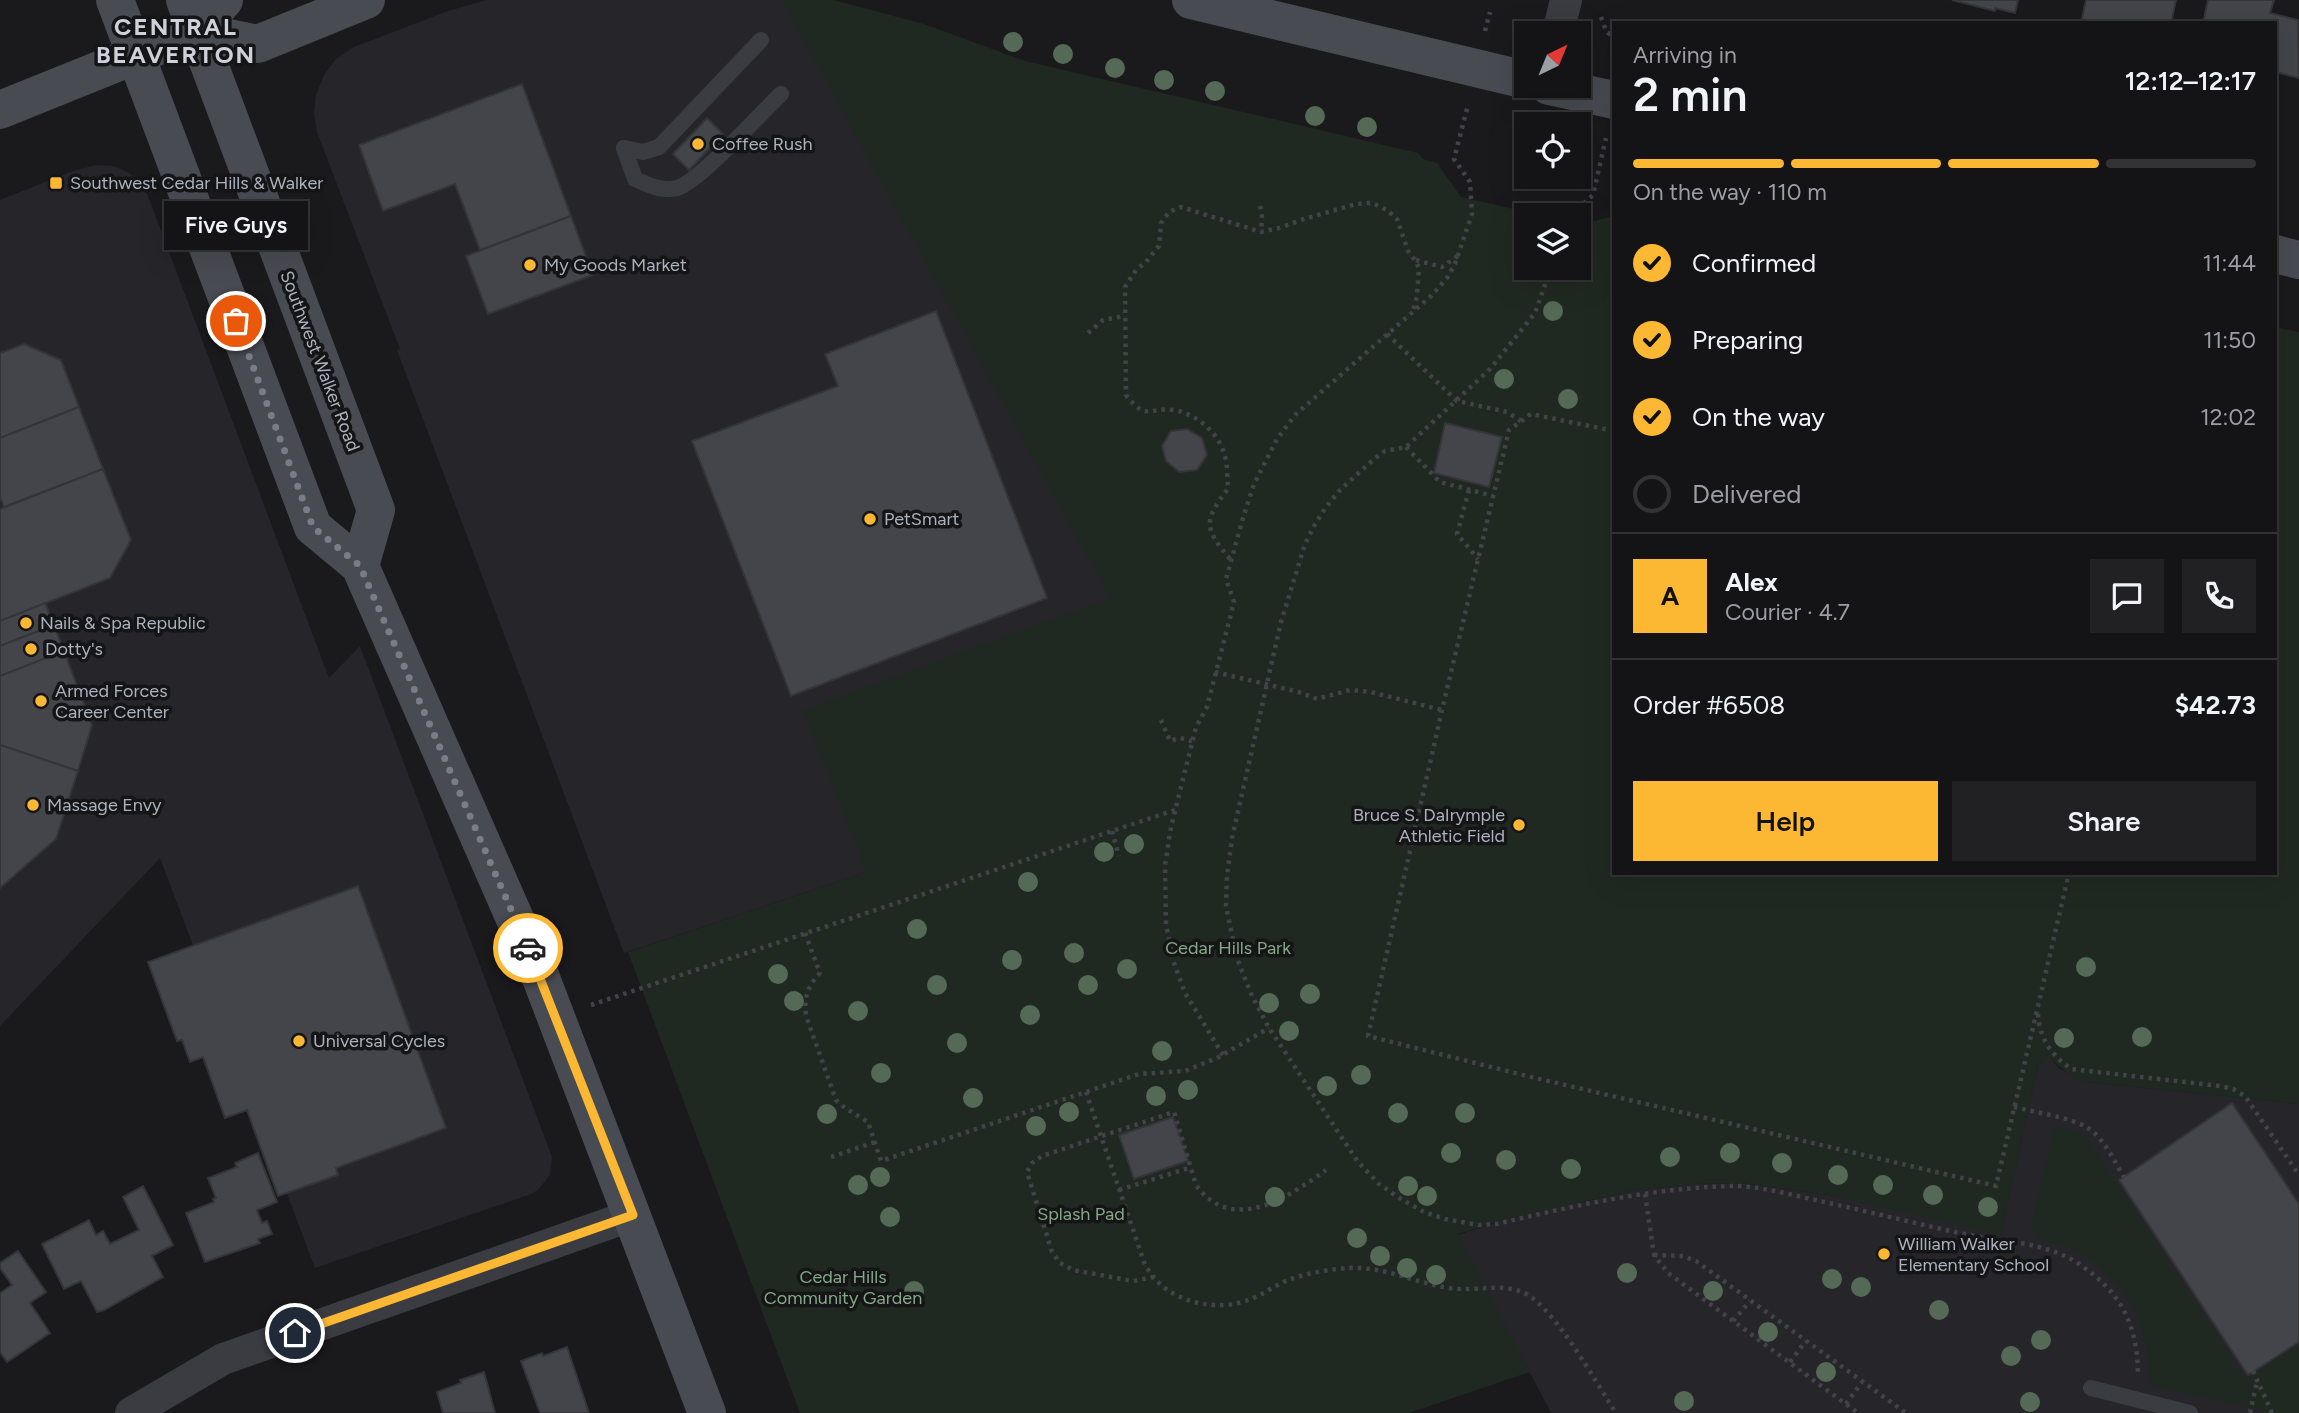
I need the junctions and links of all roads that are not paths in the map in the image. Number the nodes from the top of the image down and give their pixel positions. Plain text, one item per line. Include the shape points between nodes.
1 (115, 0) edge
2 (225, 0) edge
3 (366, 0) edge
4 (1191, 0) edge
5 (1566, 0) edge
6 (1247, 6) edge
7 (191, 15) edge
8 (1561, 21) edge
9 (761, 40) dead end
10 (136, 56) junction
11 (1514, 77) edge
12 (780, 94) dead end
13 (1574, 98) edge
14 (0, 110) edge
15 (1611, 116) edge
16 (2277, 254) edge
17 (2299, 260) edge
18 (360, 566) junction
19 (633, 1215) junction
20 (2091, 1388) dead end
21 (131, 1413) edge
22 (707, 1413) edge
23 (2190, 1413) edge

1 - 10 main road
2 - 7 main road
3 - 7 main road via 258,44
4 - 6 main road
5 - 8 street
6 - 11 main road
7 - 10 main road
7 - 18 main road, Southwest Walker Road via 376,510
9 - 12 lane via 659,148 643,152 624,148 635,179 656,188 678,188 697,177
10 - 14 main road
10 - 18 main road via 313,527
13 - 15 main road
16 - 17 main road
18 - 19 main road via 541,978
19 - 21 street via 222,1359
19 - 22 main road
20 - 23 lane

